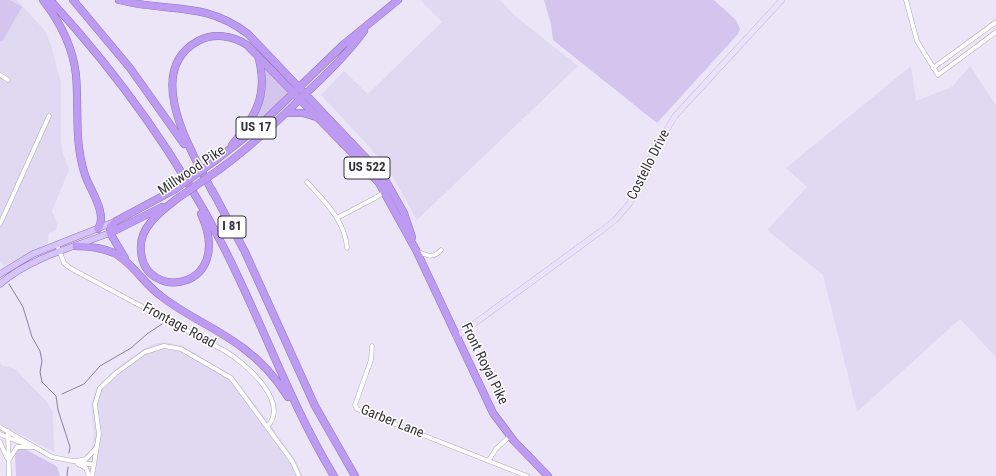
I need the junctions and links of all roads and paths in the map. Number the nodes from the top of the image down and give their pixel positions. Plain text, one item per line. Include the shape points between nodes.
1 (43, 0) edge
2 (50, 0) edge
3 (73, 0) edge
4 (119, 0) edge
5 (398, 0) edge
6 (782, 0) edge
7 (906, 0) edge
8 (996, 22) edge
9 (366, 27) junction
10 (996, 32) edge
11 (258, 56) junction
12 (933, 68) junction
13 (0, 75) edge
14 (8, 80) dead end
15 (299, 87) junction
16 (293, 92) junction
17 (306, 94) junction
18 (300, 99) junction
19 (287, 113) junction
20 (49, 116) dead end
21 (317, 117) junction
22 (223, 155) junction
23 (307, 182) dead end
24 (389, 184) junction
25 (384, 192) junction
26 (213, 193) junction
27 (194, 194) junction
28 (178, 198) junction
29 (337, 218) junction
30 (116, 221) junction
31 (0, 224) edge
32 (98, 229) junction
33 (110, 233) junction
34 (57, 245) junction
35 (76, 246) junction
36 (347, 248) dead end
37 (416, 250) junction
38 (441, 250) dead end
39 (60, 252) junction
40 (133, 270) junction
41 (0, 274) edge
42 (0, 284) edge
43 (456, 336) junction
44 (372, 346) dead end
45 (0, 427) edge
46 (267, 427) junction
47 (307, 427) junction
48 (8, 431) junction
49 (0, 434) edge
50 (510, 436) junction
51 (8, 438) junction
52 (0, 442) edge
53 (33, 447) junction
54 (97, 448) junction
55 (489, 460) junction
56 (70, 461) junction
57 (9, 464) junction
58 (94, 465) junction
59 (9, 476) edge
60 (91, 476) edge
61 (300, 476) edge
62 (334, 476) edge
63 (355, 476) edge
64 (527, 476) edge
65 (548, 476) edge

1 - 32 highway via 58,22 72,54 76,74 80,155 88,184 101,215 102,222
2 - 27 highway, I 81 via 114,76 157,135
3 - 26 highway, I 81 via 130,68 172,125
4 - 15 highway, Front Royal Pike via 199,11 220,17 248,34
5 - 9 highway, Millwood Pike / US 17
6 - 43 street, Costello Drive via 675,116 653,152 633,197 620,216
7 - 12 street via 917,41
8 - 12 street
9 - 15 highway, Millwood Pike / US 17 via 344,44
9 - 17 highway, Millwood Pike / US 17 via 344,56
10 - 12 street via 938,75
11 - 16 highway, Front Royal Pike
11 - 22 highway via 263,78 258,107 250,123
11 - 26 highway, Front Royal Pike via 247,45 237,40 225,36 213,37 201,39 191,46 175,67 173,86 178,118 185,139
13 - 14 street
15 - 16 highway, Millwood Pike / US 17
15 - 17 highway, Front Royal Pike / US 522
16 - 18 highway, Front Royal Pike
16 - 22 highway, Millwood Pike / US 17 via 259,126
17 - 18 highway, Millwood Pike / US 17
17 - 24 highway, Front Royal Pike / US 522
18 - 19 highway, Millwood Pike / US 17
18 - 21 highway, Front Royal Pike / US 522
19 - 21 highway
19 - 28 highway, Millwood Pike / US 17, bridge via 257,141
20 - 31 street
21 - 25 highway, Front Royal Pike / US 522 via 365,166
22 - 30 highway, Millwood Pike / US 17, bridge via 174,190
23 - 29 street
24 - 25 street
24 - 37 highway, Front Royal Pike / US 522 via 404,213
25 - 29 street
25 - 37 highway, Front Royal Pike / US 522
26 - 63 highway, I 81 via 245,252 315,406
27 - 28 highway via 207,229 209,252 206,263 199,272 191,279 176,283 159,279 149,272 143,261 141,248 143,235 150,222
27 - 47 highway, I 81 via 230,261
28 - 33 highway, Millwood Pike / US 17
29 - 36 street
30 - 32 main road, Millwood Pike / US 17
30 - 33 highway via 110,227
32 - 34 main road, Millwood Pike / US 17
33 - 35 main road, Millwood Pike / US 17
33 - 40 highway
34 - 39 street, Frontage Road
34 - 41 main road, US 17 via 33,254
35 - 39 main road, Millwood Pike / US 17
35 - 40 highway via 108,250
37 - 38 street via 432,257
37 - 43 highway, Front Royal Pike / US 522
39 - 42 main road, US 17 via 22,269
39 - 46 street, Frontage Road via 64,263 73,271 218,347 243,363 259,380 273,403 274,416
40 - 47 highway via 162,298 235,342 258,360 277,382
43 - 50 highway, Front Royal Pike / US 522 via 486,399
44 - 55 street, Garber Lane via 371,360 356,408
45 - 48 street
46 - 54 street via 240,388 228,376 181,349 164,346 145,352 100,388 95,404 99,427
46 - 61 street
47 - 62 highway, I 81
48 - 51 street
48 - 53 street
49 - 51 street
50 - 55 street
50 - 65 highway, Front Royal Pike / US 522
51 - 53 street
51 - 57 street
52 - 57 street
53 - 56 street via 52,457
53 - 57 street via 17,447 10,455
54 - 56 street via 86,459
54 - 58 street
55 - 64 street, Garber Lane
56 - 58 street
56 - 60 street via 86,468
57 - 59 street
58 - 60 street

